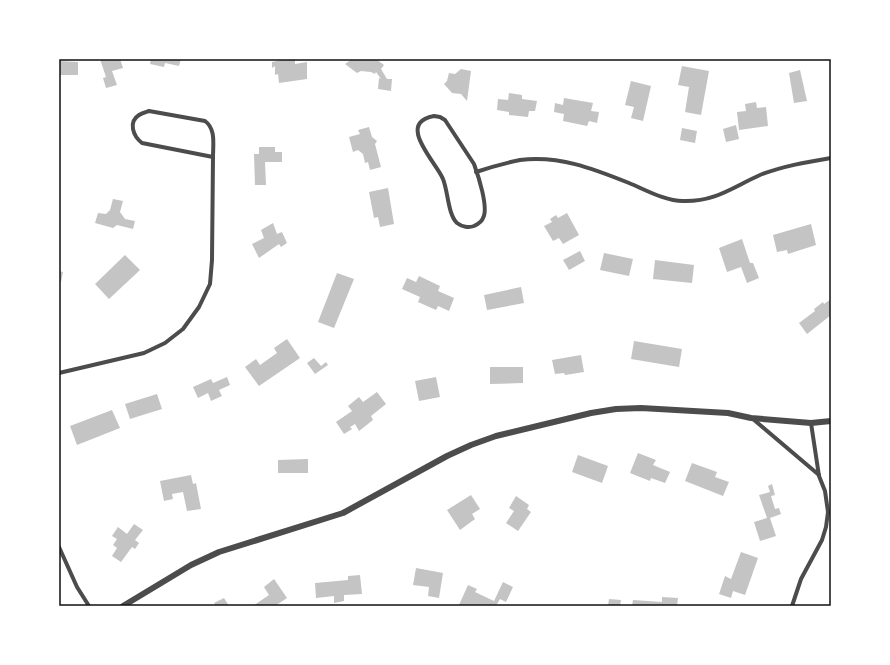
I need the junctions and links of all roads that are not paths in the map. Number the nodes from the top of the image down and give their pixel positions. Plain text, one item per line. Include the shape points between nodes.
1 (213, 156) junction
2 (831, 158) edge
3 (476, 172) junction
4 (59, 373) edge
5 (751, 418) junction
6 (831, 420) edge
7 (811, 423) junction
8 (819, 476) junction
9 (59, 547) edge
10 (89, 606) edge
11 (123, 606) edge
12 (792, 606) edge

1 - 1 street via 142,143 133,134 134,122 139,115 149,111 205,121 212,130
1 - 4 street via 210,284 199,308 183,329 165,343 144,353
2 - 3 street via 792,165 767,173 716,197 695,201 667,198 590,167 560,160 521,160
3 - 3 street via 474,164 445,120 434,116 422,121 417,129 418,138 443,179 453,216 464,227 479,224 484,217 485,207
5 - 7 street
5 - 8 street
5 - 11 street via 691,410 616,409 496,436 447,456 343,513 219,552
6 - 7 street
7 - 8 street
8 - 12 street via 828,512 826,527 822,540 801,579
9 - 10 street via 77,587

